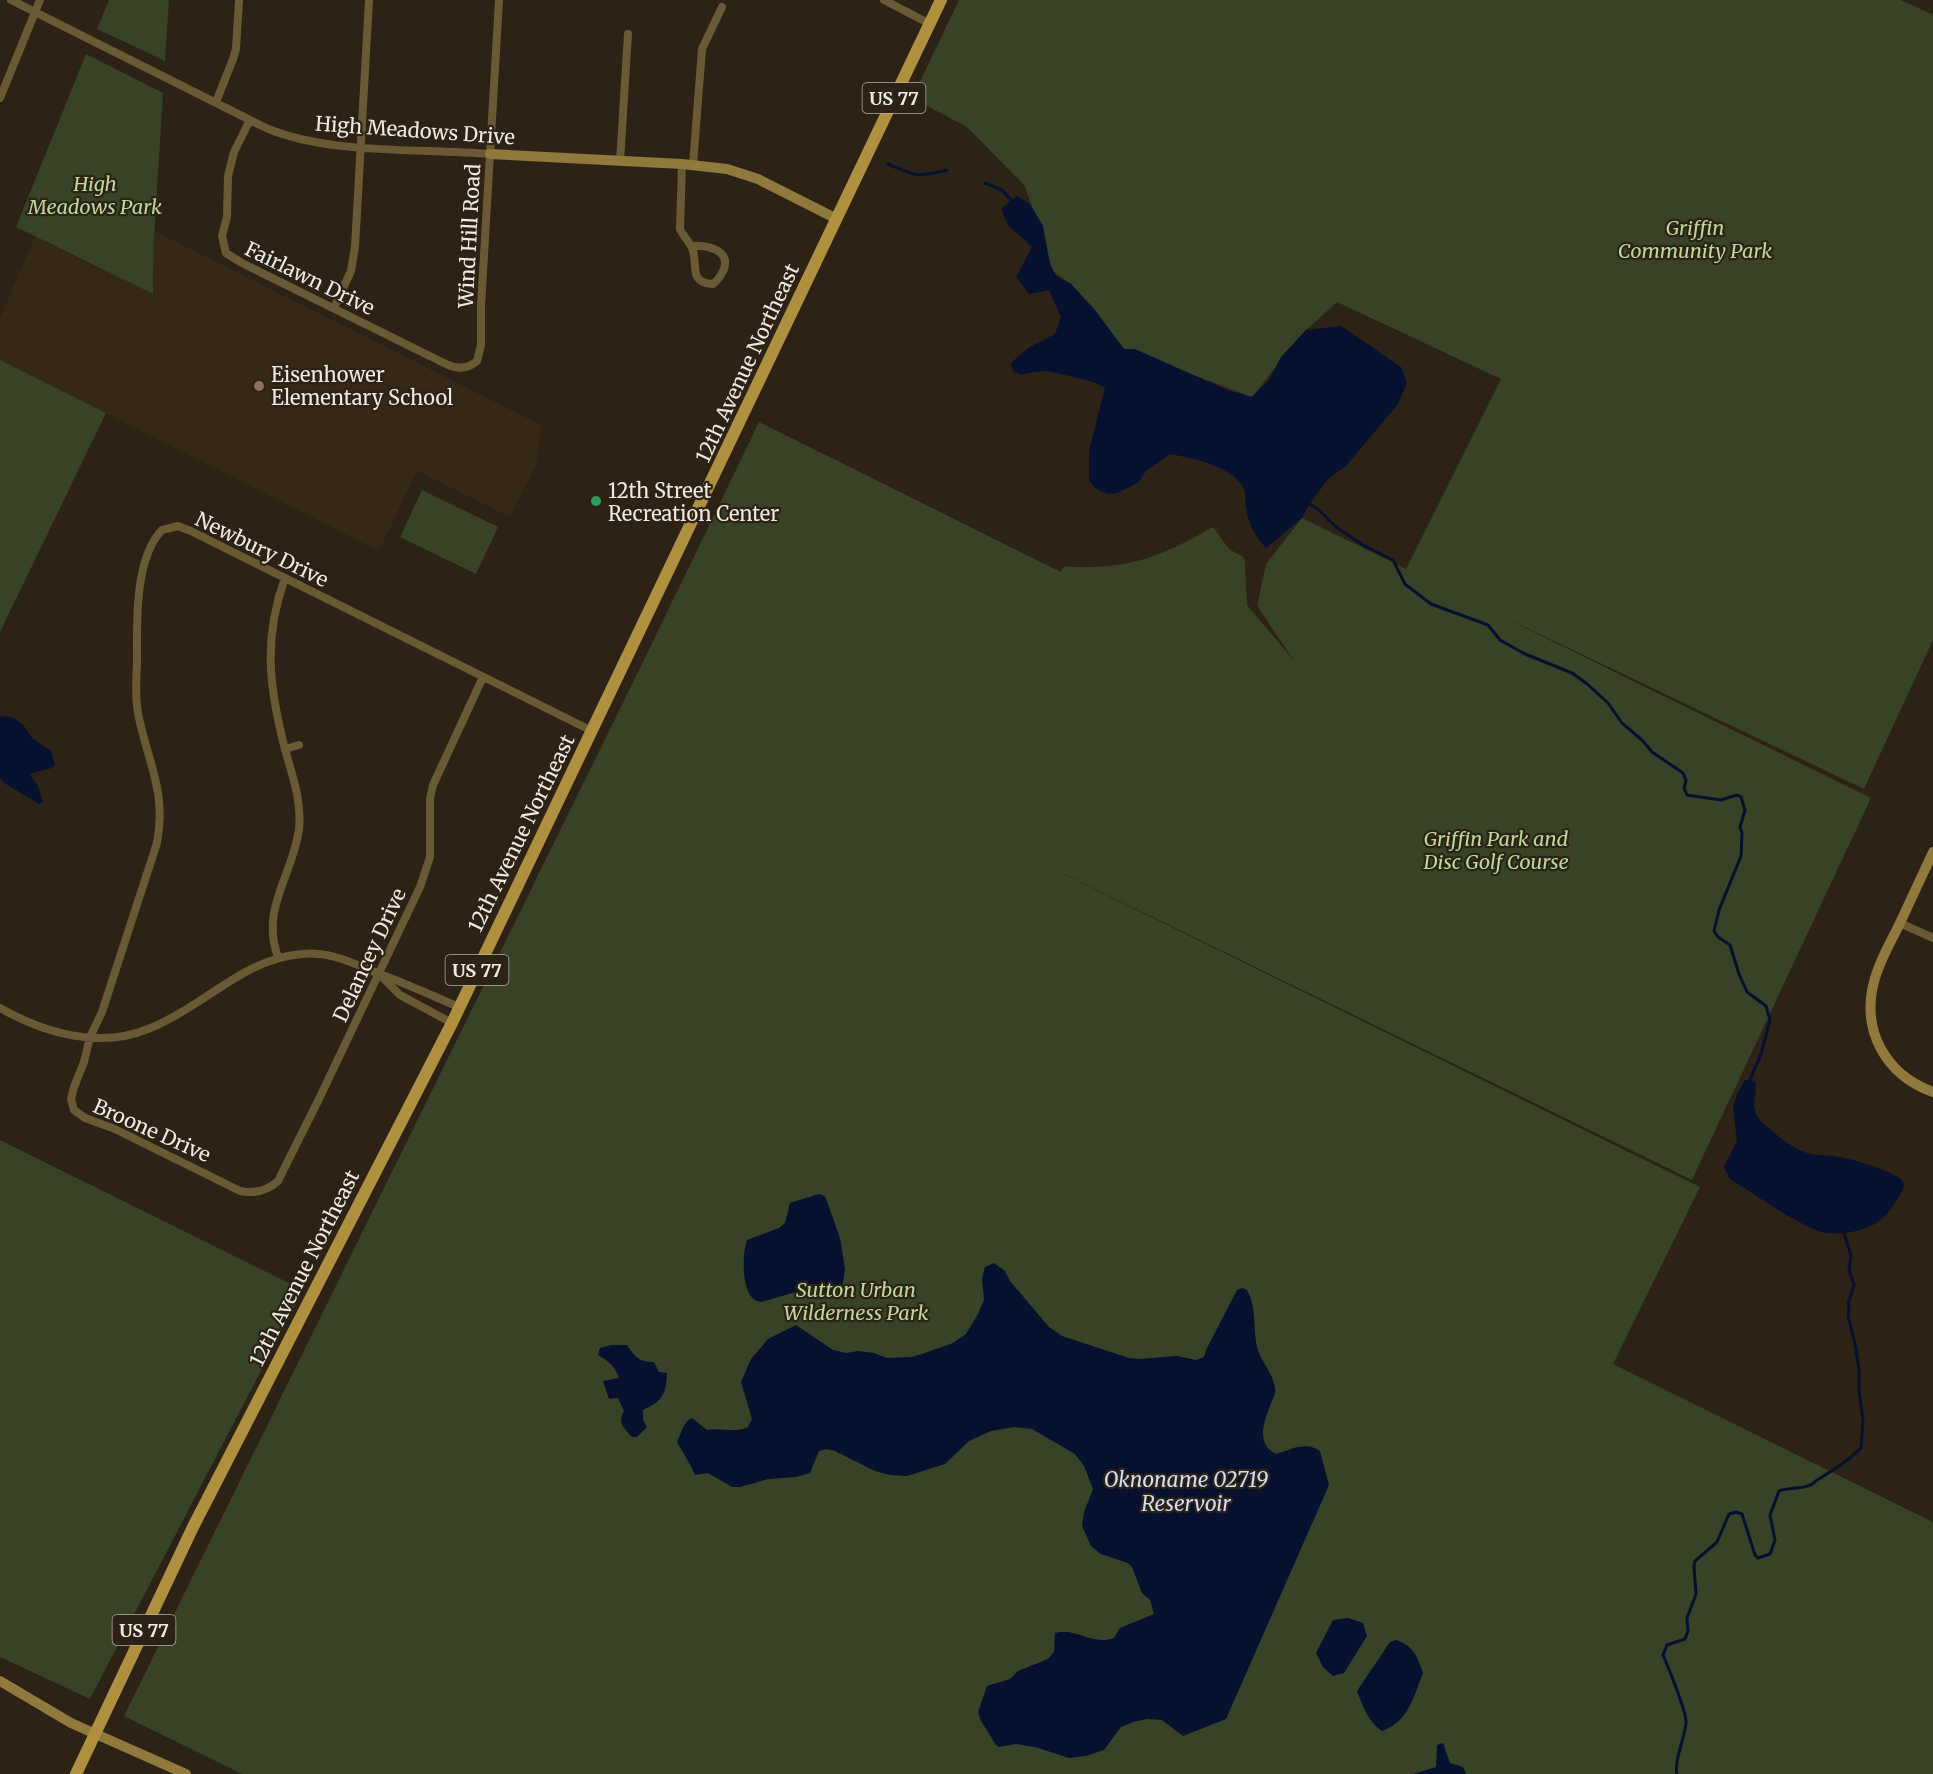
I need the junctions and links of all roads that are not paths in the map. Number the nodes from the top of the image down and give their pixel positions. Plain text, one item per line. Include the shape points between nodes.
1 (10, 0) edge
2 (40, 0) edge
3 (238, 0) edge
4 (369, 0) edge
5 (499, 0) edge
6 (884, 0) edge
7 (941, 0) edge
8 (722, 7) dead end
9 (35, 13) junction
10 (930, 24) junction
11 (628, 34) dead end
12 (0, 98) edge
13 (216, 102) junction
14 (250, 120) junction
15 (360, 147) junction
16 (490, 154) junction
17 (620, 161) junction
18 (688, 165) junction
19 (837, 219) junction
20 (692, 246) junction
21 (334, 308) junction
22 (474, 364) joint
23 (285, 578) junction
24 (483, 677) junction
25 (592, 731) junction
26 (299, 745) dead end
27 (285, 749) junction
28 (1933, 852) edge
29 (1900, 923) junction
30 (1933, 938) edge
31 (278, 957) junction
32 (378, 973) junction
33 (459, 1007) junction
34 (0, 1008) edge
35 (452, 1023) junction
36 (90, 1037) junction
37 (1933, 1092) edge
38 (221, 1180) joint
39 (0, 1681) edge
40 (94, 1734) junction
41 (76, 1774) edge
42 (186, 1774) edge

1 - 9 street, High Meadows Drive
2 - 9 street
3 - 13 street via 236,49
4 - 15 street
5 - 16 street, Wind Hill Road
6 - 10 street
7 - 10 main road, 12th Avenue Northeast / US 77
8 - 18 street via 702,48
9 - 12 street
9 - 13 street, High Meadows Drive
10 - 19 main road, 12th Avenue Northeast / US 77
11 - 17 street
13 - 14 street, High Meadows Drive
14 - 15 street, High Meadows Drive via 291,137
14 - 21 street, Fairlawn Drive via 234,152 228,176 224,248 231,257
15 - 16 street, High Meadows Drive
15 - 21 street via 354,260
16 - 17 street, High Meadows Drive
16 - 22 street, Wind Hill Road via 481,345
17 - 18 street, High Meadows Drive
18 - 19 street, High Meadows Drive via 727,169 758,179
18 - 20 street via 679,223
19 - 25 main road, 12th Avenue Northeast / US 77
20 - 20 street via 697,278 704,284 713,284 725,266 722,254
21 - 22 street, Fairlawn Drive via 448,365 460,368
23 - 24 street, Newbury Drive
23 - 27 street via 271,633 271,679
23 - 36 street, Newbury Drive via 178,526 162,530 149,551 139,596 137,697 159,794 160,825 102,1012
24 - 25 street, Newbury Drive
24 - 32 street, Delancey Drive via 433,785 429,863
25 - 33 main road, 12th Avenue Northeast / US 77
26 - 27 street
27 - 31 street via 300,817 273,915 272,937
28 - 29 street
29 - 30 street
29 - 37 street via 1874,982 1870,1022 1887,1059 1906,1078
31 - 32 street via 327,954
31 - 36 street via 251,968 147,1030
32 - 33 street
32 - 35 street via 400,995
32 - 38 street, Delancey Drive via 278,1181 263,1191 251,1193
33 - 35 main road, 12th Avenue Northeast / US 77
34 - 36 street via 40,1028
35 - 40 main road, 12th Avenue Northeast / US 77 via 193,1527
36 - 38 street, Broone Drive via 71,1099 77,1114
39 - 40 street
40 - 41 main road, 12th Avenue Northeast / US 77
40 - 42 street

